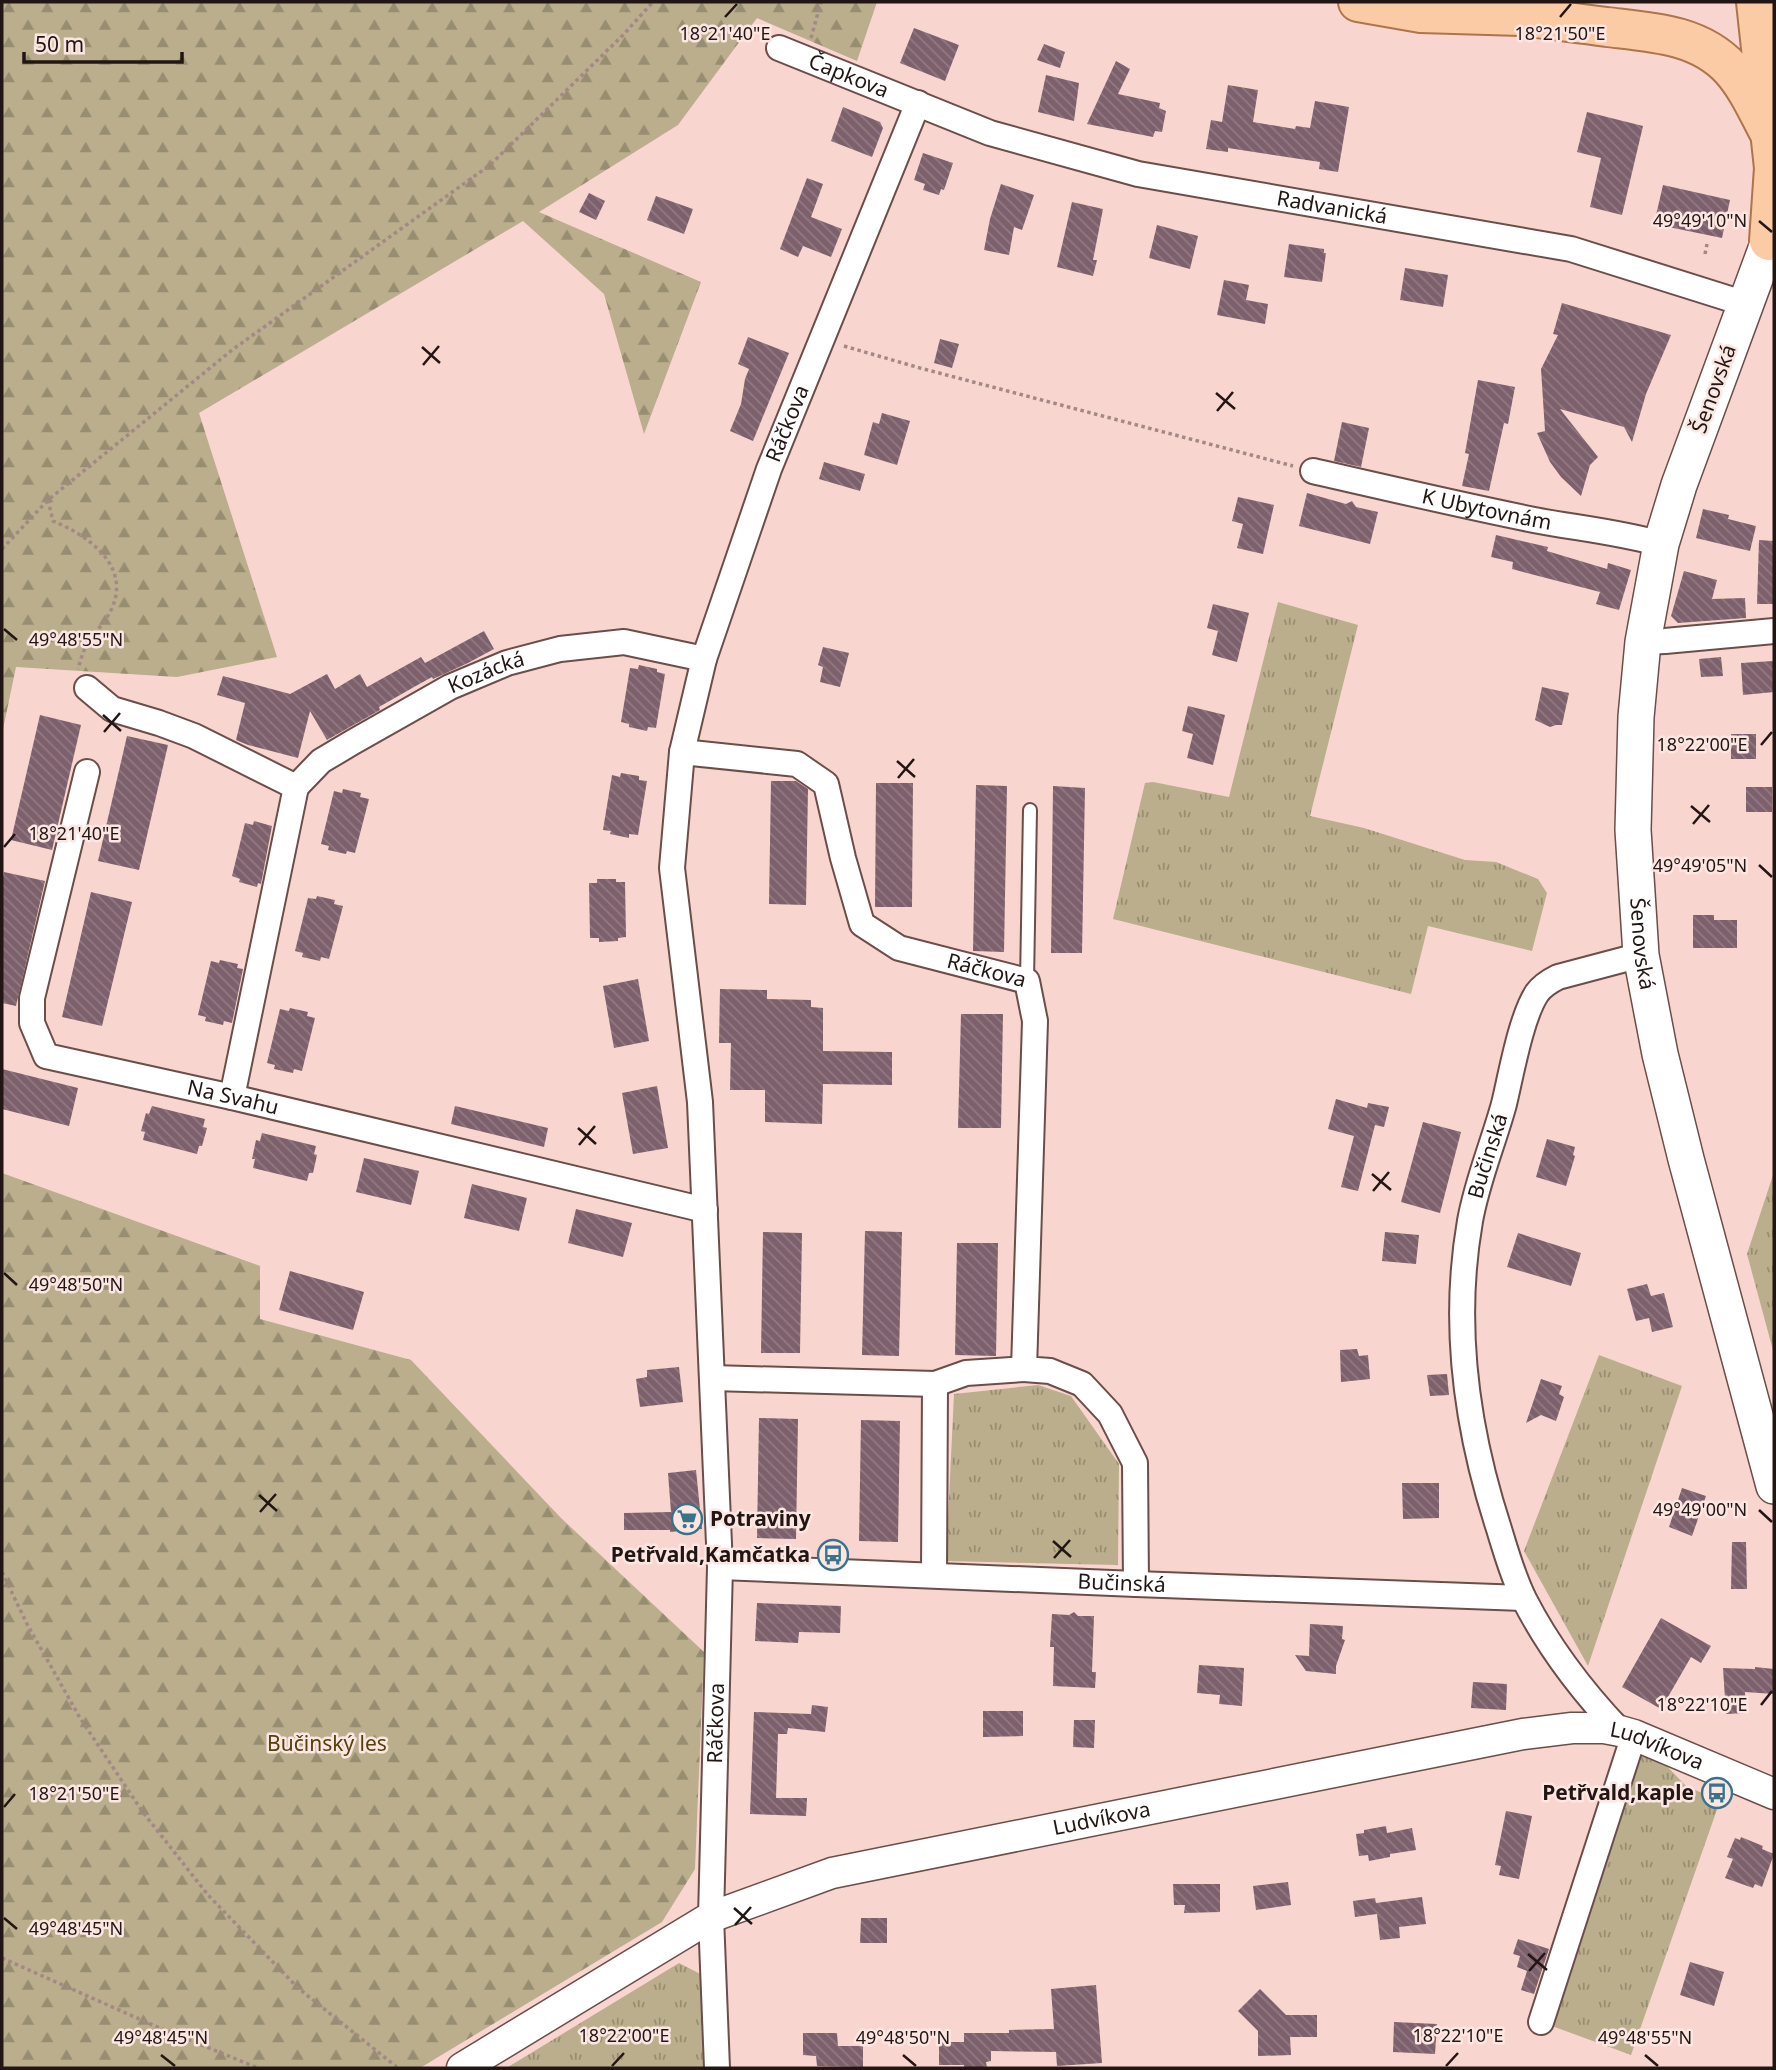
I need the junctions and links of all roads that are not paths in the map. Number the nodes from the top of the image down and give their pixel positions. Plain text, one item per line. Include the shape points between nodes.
1 (1358, 2) edge
2 (1614, 2) edge
3 (1756, 2) edge
4 (1521, 16) junction
5 (779, 48) dead end
6 (918, 103) junction
7 (1773, 157) edge
8 (1772, 236) edge
9 (1746, 304) junction
10 (1313, 471) road end
11 (1661, 544) junction
12 (1774, 631) edge
13 (1643, 642) junction
14 (704, 659) junction
15 (87, 688) road end
16 (682, 752) junction
17 (87, 772) dead end
18 (296, 787) junction
19 (1030, 810) dead end
20 (1641, 955) junction
21 (1027, 981) junction
22 (232, 1097) junction
23 (705, 1210) junction
24 (1024, 1369) junction
25 (712, 1378) junction
26 (935, 1384) junction
27 (1774, 1486) edge
28 (720, 1567) junction
29 (934, 1575) junction
30 (1136, 1584) junction
31 (1523, 1598) junction
32 (1627, 1733) junction
33 (1774, 1794) edge
34 (711, 1917) junction
35 (1541, 2022) dead end
36 (470, 2063) edge
37 (717, 2068) edge

1 - 4 main road via 1421,13
2 - 4 main road
3 - 7 main road
4 - 7 main road via 1658,33 1714,54 1731,69 1753,101
5 - 6 street, Čapkova
6 - 9 street, Radvanická via 990,133 1138,174 1571,249
6 - 14 street, Ráčkova via 769,469
7 - 8 main road
8 - 9 main road, Šenovská
9 - 11 main road, Šenovská
10 - 11 street, K Ubytovnám
11 - 13 main road, Šenovská
12 - 13 street
13 - 20 main road, Šenovská via 1633,783
14 - 16 street, Ráčkova
14 - 18 street, Kozácká via 624,642 560,649 507,663 450,687 353,742 321,761
15 - 18 street via 112,709 194,736
16 - 21 street, Ráčkova via 797,764 807,770 827,784 862,924 899,948
16 - 23 street, Ráčkova via 672,868 700,1102
17 - 22 street, Na Svahu via 32,998 32,1023 46,1056
18 - 22 street
19 - 21 lane
20 - 27 main road, Šenovská via 1682,1146
20 - 31 street, Bučinská via 1558,977 1536,996 1470,1222 1462,1316 1465,1370 1490,1502
21 - 24 street, Ráčkova via 1035,1021
22 - 23 street, Na Svahu
23 - 25 street, Ráčkova
24 - 26 street via 966,1373
24 - 30 street via 1050,1371 1082,1384 1110,1414 1135,1463
25 - 26 street
25 - 28 street, Ráčkova
26 - 29 street
28 - 29 street, Bučinská
28 - 34 street, Ráčkova
29 - 30 street, Bučinská
30 - 31 street, Bučinská
31 - 32 street, Bučinská via 1568,1672
32 - 33 street, Ludvíkova
32 - 34 street, Ludvíkova via 1572,1728 1523,1734 832,1873
32 - 35 street
34 - 36 street, Ludvíkova
34 - 37 street, Ráčkova

